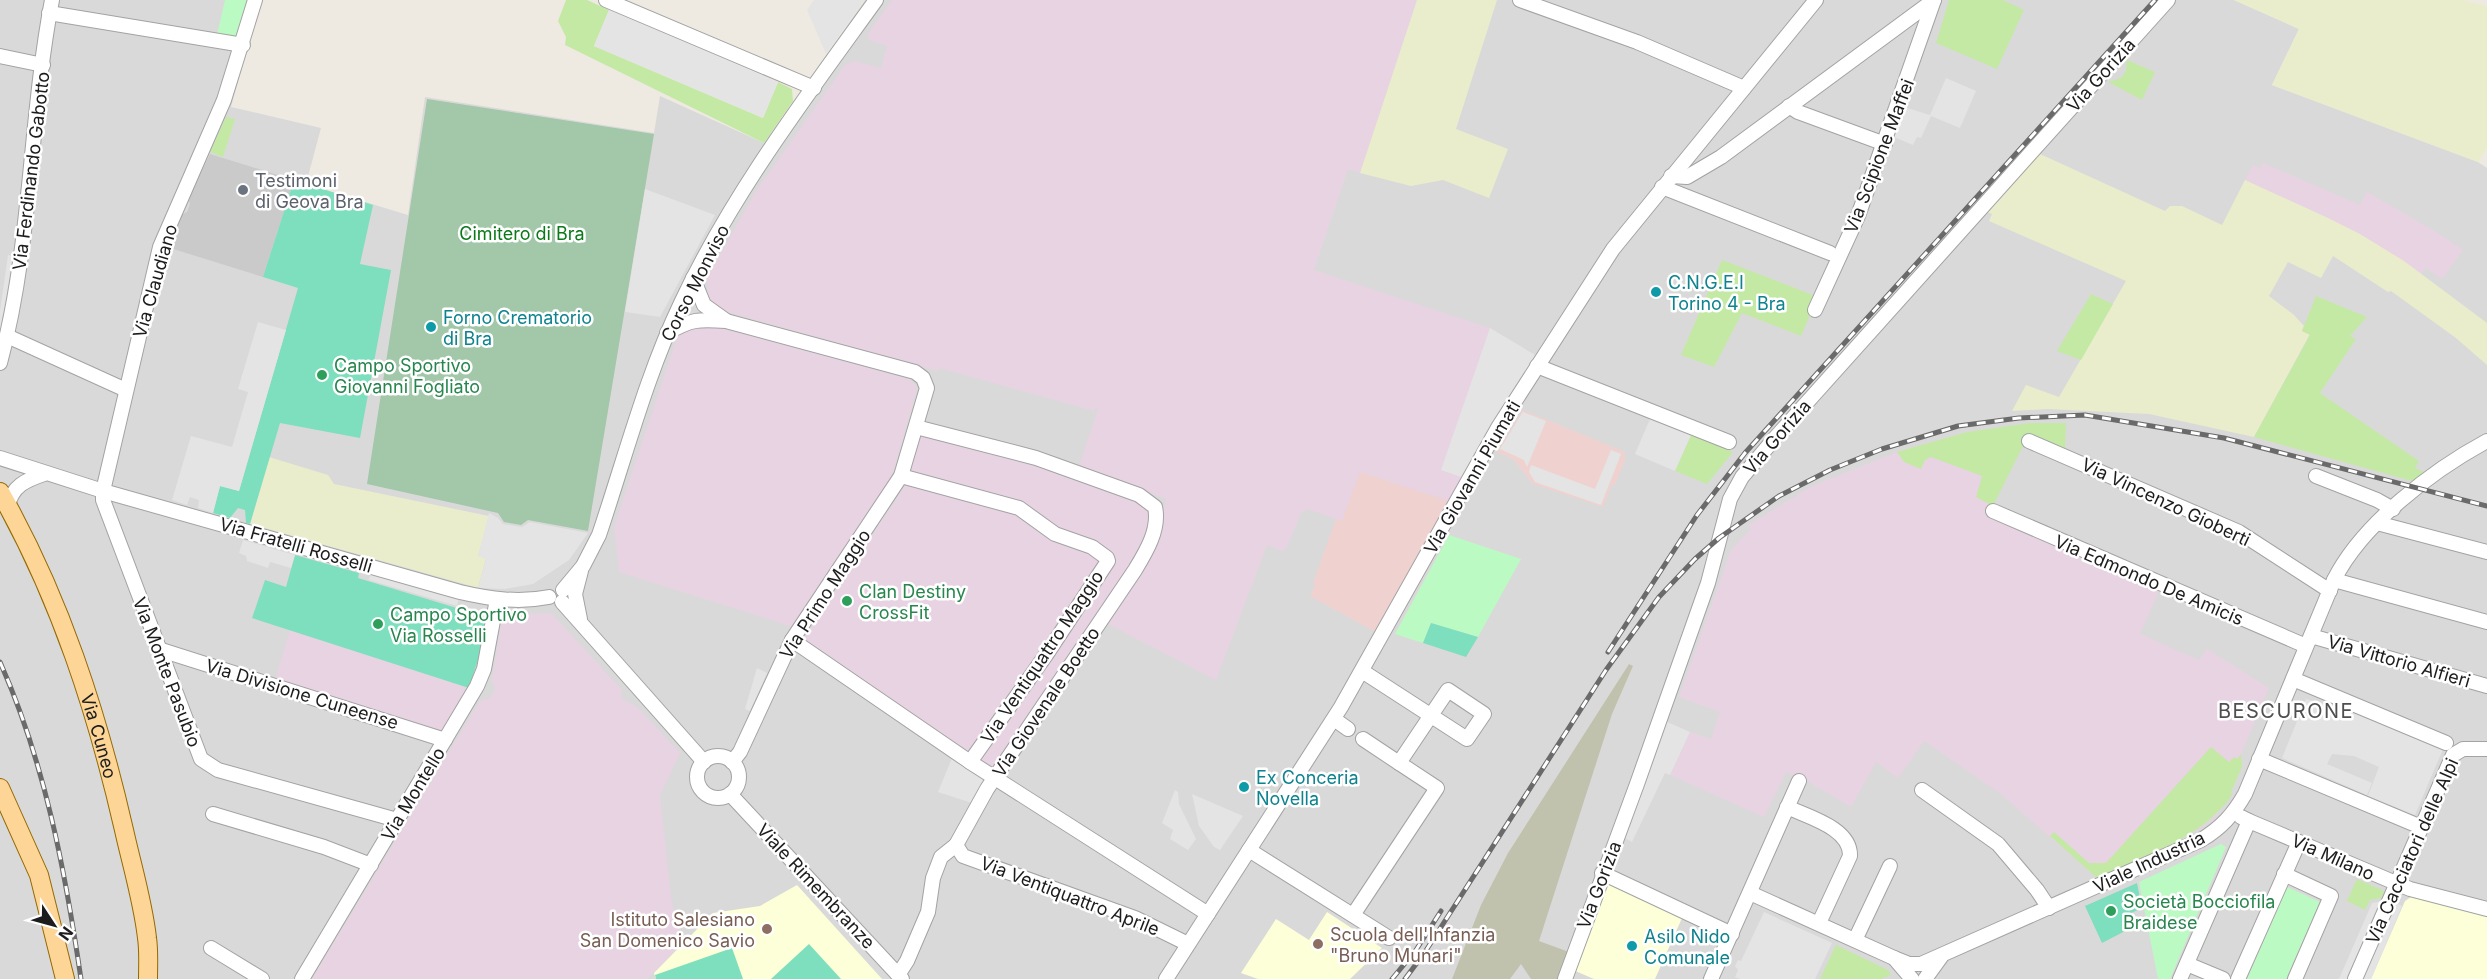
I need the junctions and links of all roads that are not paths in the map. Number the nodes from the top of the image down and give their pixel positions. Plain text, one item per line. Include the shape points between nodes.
1 (255, 0) edge
2 (606, 0) edge
3 (876, 0) edge
4 (1520, 0) edge
5 (1816, 0) edge
6 (1934, 0) edge
7 (2168, 0) edge
8 (50, 6) edge
9 (243, 45) junction
10 (0, 56) edge
11 (43, 65) junction
12 (814, 88) junction
13 (1744, 88) junction
14 (1789, 106) junction
15 (1885, 144) junction
16 (1688, 155) junction
17 (1716, 160) junction
18 (1671, 176) junction
19 (1662, 188) junction
20 (1830, 253) dead end
21 (693, 278) junction
22 (681, 302) junction
23 (704, 305) junction
24 (1815, 310) dead end
25 (699, 319) junction
26 (726, 321) junction
27 (667, 333) junction
28 (7, 336) junction
29 (0, 363) edge
30 (1537, 366) junction
31 (126, 390) junction
32 (916, 427) junction
33 (2029, 441) dead end
34 (2487, 441) edge
35 (1729, 442) dead end
36 (0, 458) edge
37 (45, 474) junction
38 (901, 476) junction
39 (2316, 476) dead end
40 (103, 491) junction
41 (3, 499) edge
42 (2393, 509) junction
43 (1993, 511) dead end
44 (2377, 523) junction
45 (2487, 552) edge
46 (583, 566) junction
47 (2332, 585) junction
48 (558, 596) junction
49 (497, 599) junction
50 (2487, 622) edge
51 (581, 624) junction
52 (792, 640) junction
53 (2308, 641) junction
54 (158, 649) junction
55 (1362, 671) junction
56 (2293, 679) junction
57 (2487, 686) edge
58 (1334, 719) junction
59 (1348, 729) dead end
60 (445, 740) junction
61 (1363, 740) dead end
62 (2446, 742) dead end
63 (2487, 749) edge
64 (2259, 759) junction
65 (704, 762) junction
66 (732, 762) junction
67 (970, 762) junction
68 (1400, 763) junction
69 (1799, 782) dead end
70 (991, 784) junction
71 (0, 788) edge
72 (1922, 790) dead end
73 (730, 794) junction
74 (1787, 807) junction
75 (213, 814) dead end
76 (2233, 814) junction
77 (398, 820) junction
78 (2249, 821) junction
79 (2421, 827) junction
80 (2299, 842) junction
81 (956, 845) junction
82 (1249, 850) junction
83 (371, 865) junction
84 (1890, 866) dead end
85 (1602, 873) junction
86 (2284, 874) junction
87 (2396, 884) junction
88 (1750, 892) junction
89 (2049, 909) junction
90 (2487, 909) edge
91 (1208, 914) junction
92 (1353, 915) junction
93 (1819, 923) junction
94 (1732, 934) junction
95 (1389, 938) dead end
96 (1855, 940) junction
97 (1188, 944) junction
98 (211, 948) dead end
99 (1942, 956) junction
100 (1894, 958) junction
101 (2187, 964) junction
102 (901, 973) edge
103 (65, 979) edge
104 (148, 979) edge
105 (262, 979) edge
106 (302, 979) edge
107 (1166, 979) edge
108 (1564, 979) edge
109 (1711, 979) edge
110 (1912, 979) edge
111 (1925, 979) edge
112 (2180, 979) edge
113 (2223, 979) edge
114 (2238, 979) edge
115 (2295, 979) edge
116 (2355, 979) edge

1 - 9 street
2 - 12 street
3 - 12 street, Corso Monviso
4 - 13 street via 1637,42
5 - 13 street, Via Giovanni Piumati
6 - 14 street
6 - 15 street, Via Scipione Maffei
7 - 85 street, Via Gorizia via 1742,477 1730,499 1708,583
8 - 9 street, Via Ferdinando Gabotto
8 - 11 street, Via Ferdinando Gabotto
9 - 31 street, Via Claudiano via 224,100 160,247
10 - 11 street
11 - 28 street, Via Ferdinando Gabotto via 21,261
12 - 21 street, Corso Monviso via 744,188
13 - 16 street, Via Giovanni Piumati
14 - 15 street
14 - 17 street
15 - 24 street, Via Scipione Maffei via 1858,216
16 - 17 street via 1700,162
16 - 18 street, Via Giovanni Piumati
17 - 18 street via 1687,177
18 - 19 street, Via Giovanni Piumati
19 - 20 street
19 - 30 street, Via Giovanni Piumati via 1613,249
21 - 22 street, Corso Monviso
21 - 23 street
22 - 23 street, Via Primo Maggio
22 - 25 street
22 - 27 street, Corso Monviso
23 - 26 street, Via Primo Maggio
25 - 26 street, Via Primo Maggio
25 - 27 street, Via Primo Maggio
26 - 32 street, Via Primo Maggio via 915,372 927,388
27 - 46 street, Corso Monviso via 599,535
28 - 29 street, Via Ferdinando Gabotto
28 - 31 street
30 - 35 street
30 - 55 street, Via Giovanni Piumati via 1499,426
31 - 40 street, Via Claudiano
32 - 38 street, Via Primo Maggio
32 - 70 street, Via Giovenale Boetto via 1075,472 1147,500 1155,507 1157,522 1135,570
33 - 47 street, Via Vincenzo Gioberti via 2239,532
34 - 42 street, Viale Industria via 2449,464
36 - 37 street, Via Fratelli Rosselli
37 - 40 street, Via Fratelli Rosselli
37 - 41 street via 20,484
38 - 52 street, Via Primo Maggio
38 - 67 street, Via Ventiquattro Maggio via 1019,508 1055,534 1092,548 1108,561
39 - 42 street
40 - 49 street, Via Fratelli Rosselli via 438,586
40 - 54 street, Via Monte Pasubio
41 - 104 main road, Via Cuneo via 26,538 92,705 145,925
42 - 44 street, Viale Industria
43 - 53 street, Via Edmondo De Amicis
44 - 45 street
44 - 47 street, Viale Industria via 2349,554
46 - 48 street, Corso Monviso
46 - 51 street via 575,594
47 - 50 street, Via Vincenzo Gioberti
47 - 53 street, Viale Industria
48 - 49 street, Via Fratelli Rosselli
48 - 51 street
49 - 60 street, Via Montello via 484,669
51 - 65 street
52 - 66 street, Via Primo Maggio
52 - 67 street, Via Ventiquattro Maggio
53 - 56 street, Viale Industria
53 - 57 street, Via Vittorio Alfieri
54 - 60 street, Via Divisione Cuneense
54 - 77 street, Via Monte Pasubio via 196,751 207,765
55 - 58 street, Via Giovanni Piumati
55 - 68 street via 1430,716
56 - 62 street
56 - 64 street, Viale Industria
58 - 59 street
58 - 82 street, Via Giovanni Piumati
60 - 77 street, Via Montello
61 - 68 street
63 - 79 street, Via Cacciatori delle Alpi via 2463,749 2453,755
64 - 76 street, Viale Industria
64 - 79 street
65 - 66 street via 721,756
65 - 73 street via 698,773 703,791 720,798
66 - 73 street via 739,774
67 - 70 street, Via Ventiquattro Maggio
68 - 92 street via 1437,788
69 - 74 street
70 - 81 street, Via Giovenale Boetto
70 - 91 street, Via Ventiquattro Maggio
71 - 103 main road via 39,875
72 - 89 street via 1998,844
73 - 102 street, Viale Rimembranze
74 - 88 street
74 - 93 street via 1836,831 1850,847 1850,856
75 - 83 street
76 - 78 street, Via Milano
76 - 89 street, Viale Industria via 2201,840
77 - 83 street, Via Montello
78 - 80 street, Via Milano
78 - 101 street
79 - 87 street, Via Cacciatori delle Alpi
80 - 86 street
80 - 87 street, Via Milano
81 - 97 street, Via Ventiquattro Aprile via 963,856 1114,910
81 - 102 street, Via Giovenale Boetto via 941,856 928,912
82 - 91 street, Via Giovanni Piumati
82 - 92 street
83 - 106 street, Via Montello
84 - 96 street
85 - 94 street
85 - 108 street, Via Gorizia
86 - 114 street
86 - 115 street via 2331,896
87 - 90 street, Via Milano
87 - 116 street, Via Cacciatori delle Alpi
88 - 93 street
88 - 94 street
89 - 99 street, Viale Industria
91 - 97 street, Via Giovanni Piumati
92 - 95 street
93 - 96 street
94 - 109 street
96 - 100 street
97 - 107 street, Via Giovanni Piumati
98 - 105 street
99 - 100 street, Viale Industria via 1915,966
99 - 111 street, Viale Industria
100 - 110 street
101 - 112 street
101 - 113 street

